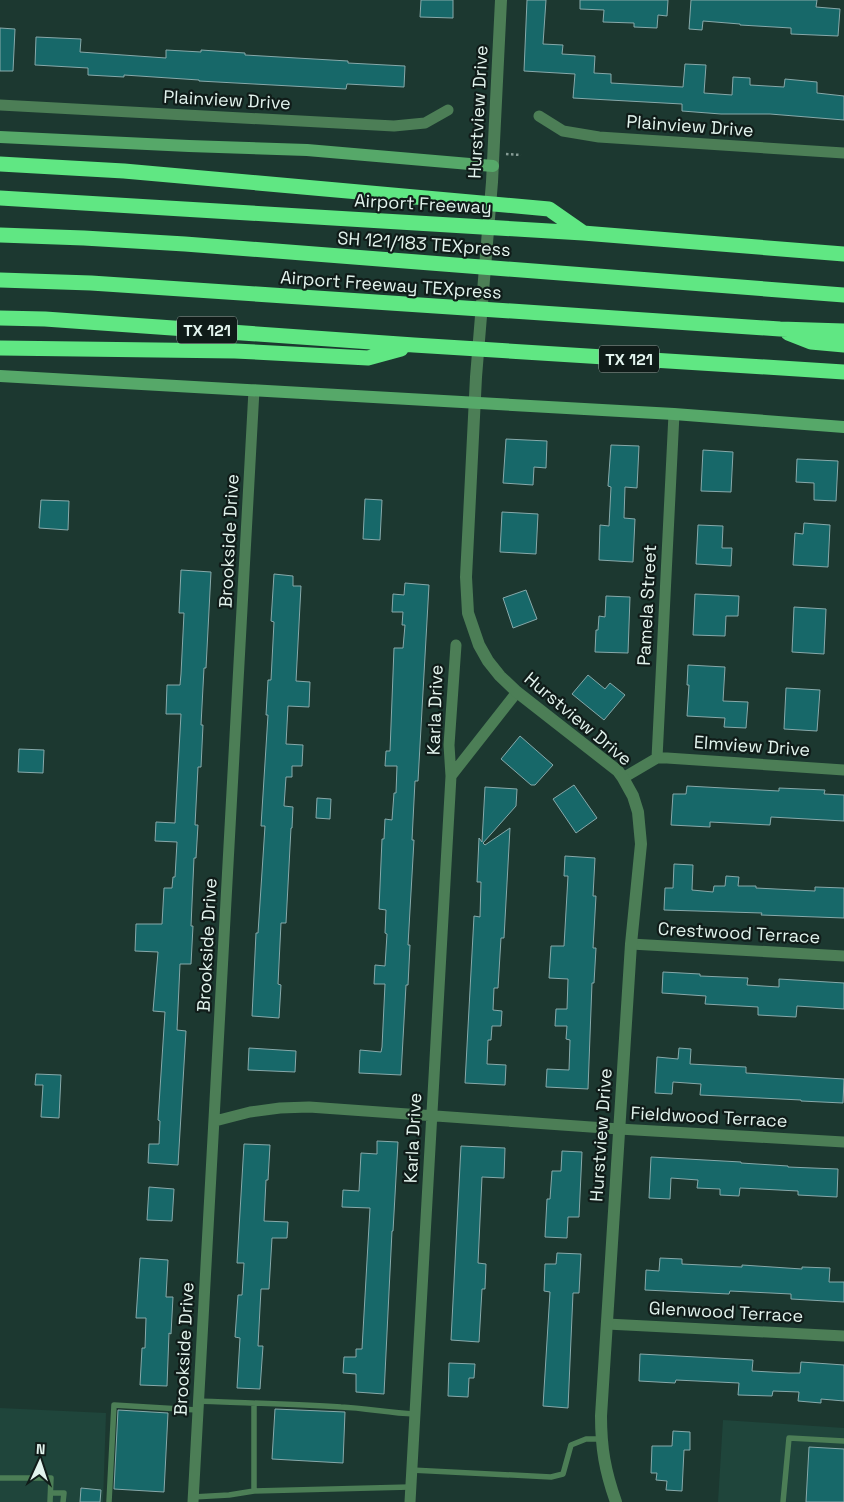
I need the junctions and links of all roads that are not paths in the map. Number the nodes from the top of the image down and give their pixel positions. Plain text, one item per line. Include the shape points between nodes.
1 (501, 0) edge
2 (0, 105) edge
3 (448, 110) dead end
4 (539, 116) dead end
5 (0, 137) edge
6 (844, 153) edge
7 (0, 164) edge
8 (493, 166) junction
9 (0, 198) edge
10 (583, 232) junction
11 (0, 235) edge
12 (844, 254) edge
13 (0, 280) edge
14 (844, 295) edge
15 (0, 318) edge
16 (780, 329) junction
17 (844, 331) edge
18 (414, 345) junction
19 (844, 345) edge
20 (0, 348) edge
21 (844, 372) edge
22 (0, 376) edge
23 (254, 390) junction
24 (475, 403) junction
25 (674, 414) junction
26 (844, 427) edge
27 (456, 645) dead end
28 (517, 692) junction
29 (657, 758) junction
30 (844, 770) edge
31 (452, 776) junction
32 (623, 778) junction
33 (631, 944) junction
34 (844, 956) edge
35 (431, 1116) junction
36 (214, 1121) junction
37 (618, 1129) junction
38 (844, 1142) edge
39 (607, 1324) junction
40 (844, 1336) edge
41 (254, 1404) junction
42 (198, 1405) junction
43 (414, 1414) junction
44 (601, 1439) junction
45 (844, 1441) edge
46 (411, 1470) junction
47 (0, 1478) edge
48 (410, 1487) junction
49 (254, 1491) junction
50 (51, 1493) junction
51 (193, 1500) edge
52 (50, 1502) edge
53 (63, 1502) edge
54 (108, 1502) edge
55 (410, 1502) edge
56 (616, 1502) edge
57 (783, 1502) edge

1 - 8 street, Hurstview Drive
2 - 3 street, Plainview Drive via 394,126 425,122
4 - 6 street, Plainview Drive via 563,131 599,138
5 - 8 main road via 307,150
7 - 10 highway via 124,171 549,209
8 - 24 street, Hurstview Drive
9 - 10 highway, Airport Freeway
10 - 12 highway, Airport Freeway
11 - 14 highway, SH 121/183 TEXpress via 185,244
13 - 16 highway, Airport Freeway TEXpress via 140,286
15 - 18 highway, TX 121 via 45,318
16 - 17 highway
16 - 19 highway via 810,342
18 - 20 highway via 368,358 235,351
18 - 21 highway, TX 121
22 - 23 main road
23 - 24 main road
23 - 36 street, Brookside Drive
24 - 25 main road
24 - 28 street, Hurstview Drive via 466,577 468,612 488,661
25 - 26 main road
25 - 29 street, Pamela Street
27 - 31 street, Karla Drive via 449,745
28 - 31 street, Karla Drive
28 - 32 street, Hurstview Drive
29 - 30 street, Elmview Drive
29 - 32 street
31 - 35 street, Karla Drive
32 - 33 street, Hurstview Drive via 638,812 641,844
33 - 34 street, Crestwood Terrace
33 - 37 street, Hurstview Drive
35 - 36 street, Fieldwood Terrace via 280,1108
35 - 37 street, Fieldwood Terrace
35 - 43 street, Karla Drive
36 - 42 street, Brookside Drive
37 - 38 street, Fieldwood Terrace
37 - 39 street, Hurstview Drive
39 - 40 street, Glenwood Terrace
39 - 44 street, Hurstview Drive
41 - 42 lane
41 - 43 lane via 343,1407
41 - 49 lane
42 - 51 street, Brookside Drive
42 - 54 lane via 114,1405
43 - 46 street, Karla Drive
44 - 46 lane via 586,1438 571,1445 563,1474 551,1477
44 - 56 street, Hurstview Drive via 604,1464
45 - 57 lane via 789,1438
46 - 48 street, Karla Drive
47 - 50 lane via 51,1478
48 - 49 lane
48 - 55 street, Karla Drive
49 - 51 lane
50 - 52 lane
50 - 53 lane via 64,1493

